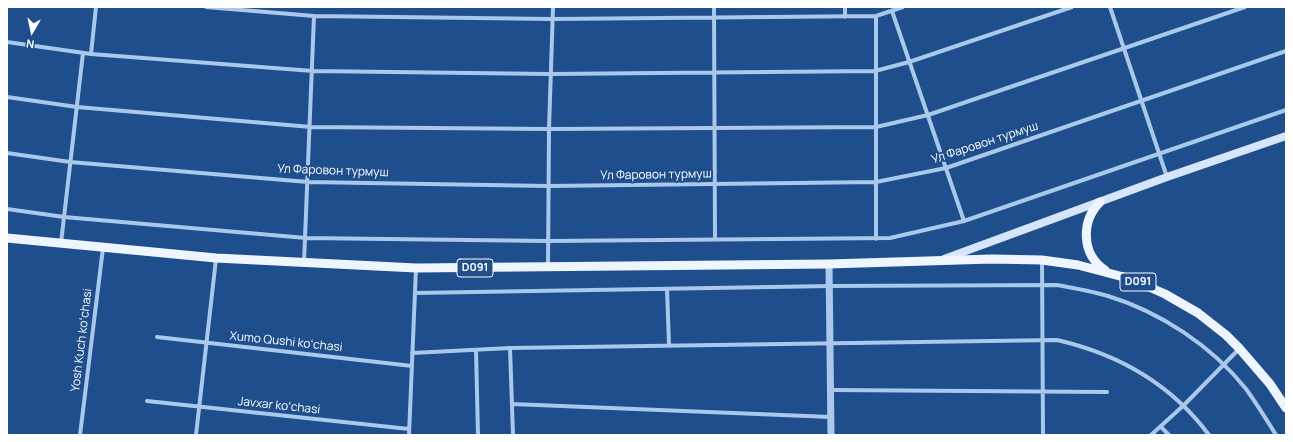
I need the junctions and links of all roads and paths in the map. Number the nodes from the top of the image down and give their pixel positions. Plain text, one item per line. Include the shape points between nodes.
1 (96, 7) edge
2 (206, 7) edge
3 (553, 7) edge
4 (714, 7) edge
5 (845, 7) edge
6 (903, 7) edge
7 (1072, 7) edge
8 (1110, 7) edge
9 (1245, 7) edge
10 (892, 11) junction
11 (314, 16) junction
12 (876, 16) junction
13 (845, 17) junction
14 (714, 18) junction
15 (553, 19) junction
16 (7, 42) edge
17 (1125, 49) junction
18 (1286, 51) edge
19 (83, 53) junction
20 (91, 54) junction
21 (909, 62) junction
22 (313, 71) junction
23 (875, 71) junction
24 (713, 73) junction
25 (550, 74) junction
26 (7, 97) edge
27 (1141, 100) junction
28 (77, 107) junction
29 (1286, 110) edge
30 (928, 115) junction
31 (311, 127) junction
32 (876, 127) junction
33 (714, 128) junction
34 (549, 129) junction
35 (1286, 136) edge
36 (7, 153) edge
37 (1160, 154) junction
38 (70, 162) junction
39 (946, 168) junction
40 (1168, 177) junction
41 (308, 182) junction
42 (876, 182) junction
43 (714, 184) junction
44 (548, 186) junction
45 (1100, 202) junction
46 (7, 209) edge
47 (64, 217) junction
48 (964, 221) junction
49 (7, 238) edge
50 (306, 238) junction
51 (876, 239) junction
52 (715, 240) junction
53 (548, 241) junction
54 (61, 244) junction
55 (103, 248) junction
56 (216, 258) junction
57 (943, 260) junction
58 (1042, 260) junction
59 (304, 262) junction
60 (830, 264) junction
61 (548, 267) junction
62 (416, 268) junction
63 (1113, 274) junction
64 (1042, 285) junction
65 (830, 286) junction
66 (667, 289) junction
67 (415, 293) junction
68 (157, 337) dead end
69 (1042, 340) junction
70 (831, 342) junction
71 (206, 343) junction
72 (669, 345) junction
73 (510, 348) junction
74 (1239, 348) junction
75 (476, 350) junction
76 (412, 353) junction
77 (1223, 364) junction
78 (412, 366) junction
79 (831, 390) junction
80 (1043, 392) junction
81 (1107, 392) dead end
82 (148, 401) dead end
83 (512, 404) junction
84 (1184, 405) junction
85 (199, 408) junction
86 (1286, 408) edge
87 (831, 417) junction
88 (1162, 427) junction
89 (409, 430) junction
90 (80, 435) edge
91 (196, 435) edge
92 (409, 435) edge
93 (478, 435) edge
94 (513, 435) edge
95 (832, 435) edge
96 (1043, 435) edge
97 (1151, 435) edge
98 (1169, 435) edge
99 (1209, 435) edge
100 (1276, 435) edge

1 - 20 street
2 - 11 street
3 - 15 street
4 - 14 street
5 - 13 street
6 - 10 street
7 - 21 street
8 - 17 street
9 - 17 street
10 - 12 street
10 - 21 street
11 - 15 street
11 - 22 street
12 - 13 street
12 - 23 street
13 - 14 street
14 - 15 street
14 - 24 street
15 - 25 street
16 - 19 street
17 - 27 street
17 - 30 street
18 - 27 street, Ул Фаровон турмуш
19 - 20 street
19 - 28 street
20 - 22 street
21 - 23 street
21 - 30 street
22 - 25 street
22 - 31 street
23 - 24 street
23 - 32 street
24 - 25 street
24 - 33 street
25 - 34 street
26 - 28 street
27 - 37 street
27 - 39 street, Ул Фаровон турмуш
28 - 31 street
28 - 38 street
29 - 37 street
30 - 32 street
30 - 39 street
31 - 34 street
31 - 41 street
32 - 33 street
32 - 42 street
33 - 34 street
33 - 43 street
34 - 44 street
35 - 40 main road
36 - 38 street, Ул Фаровон турмуш
37 - 40 street
37 - 48 street
38 - 41 street, Ул Фаровон турмуш
38 - 47 street
39 - 42 street, Ул Фаровон турмуш
39 - 48 street
40 - 45 main road
41 - 44 street, Ул Фаровон турмуш
41 - 50 street
42 - 43 street, Ул Фаровон турмуш
42 - 51 street
43 - 44 street, Ул Фаровон турмуш
43 - 52 street
44 - 53 street
45 - 57 main road
45 - 63 main road via 1089,217 1086,227 1087,241 1095,260
46 - 47 street
47 - 50 street
47 - 54 street
48 - 51 street
49 - 54 main road, D091
50 - 53 street
50 - 59 street
51 - 52 street
52 - 53 street
53 - 61 street
54 - 55 main road, D091
55 - 56 main road, D091
55 - 90 street, Yosh Kuch koʻchasi
56 - 59 main road, D091
56 - 71 street
57 - 58 main road, D091
57 - 60 main road, D091
58 - 63 main road, D091 via 1078,265
58 - 64 street
59 - 62 main road, D091
60 - 61 main road, D091
60 - 65 street
61 - 62 main road, D091
62 - 67 street
63 - 74 main road, D091 via 1148,286 1181,303 1212,323
64 - 65 street
64 - 69 street
64 - 77 street via 1093,291 1126,303 1171,325
65 - 66 street
65 - 70 street
66 - 67 street
66 - 72 street
67 - 76 street
68 - 71 street, Xumo Qushi koʻchasi
69 - 70 street
69 - 80 street
69 - 84 street via 1075,344 1113,357 1160,385
70 - 72 street
70 - 79 street
71 - 78 street, Xumo Qushi koʻchasi
71 - 85 street
72 - 73 street
73 - 75 street
73 - 83 street
74 - 77 street
74 - 86 main road, D091 via 1270,384
75 - 76 street
75 - 93 street
76 - 78 street
77 - 84 street
77 - 100 street via 1245,388
78 - 89 street
79 - 80 street
79 - 87 street
80 - 81 street
80 - 96 street
82 - 85 street, Javxar koʻchasi
83 - 87 street
83 - 94 street
84 - 88 street
84 - 99 street
85 - 89 street, Javxar koʻchasi
85 - 91 street
87 - 95 street
88 - 97 street
88 - 98 street
89 - 92 street

